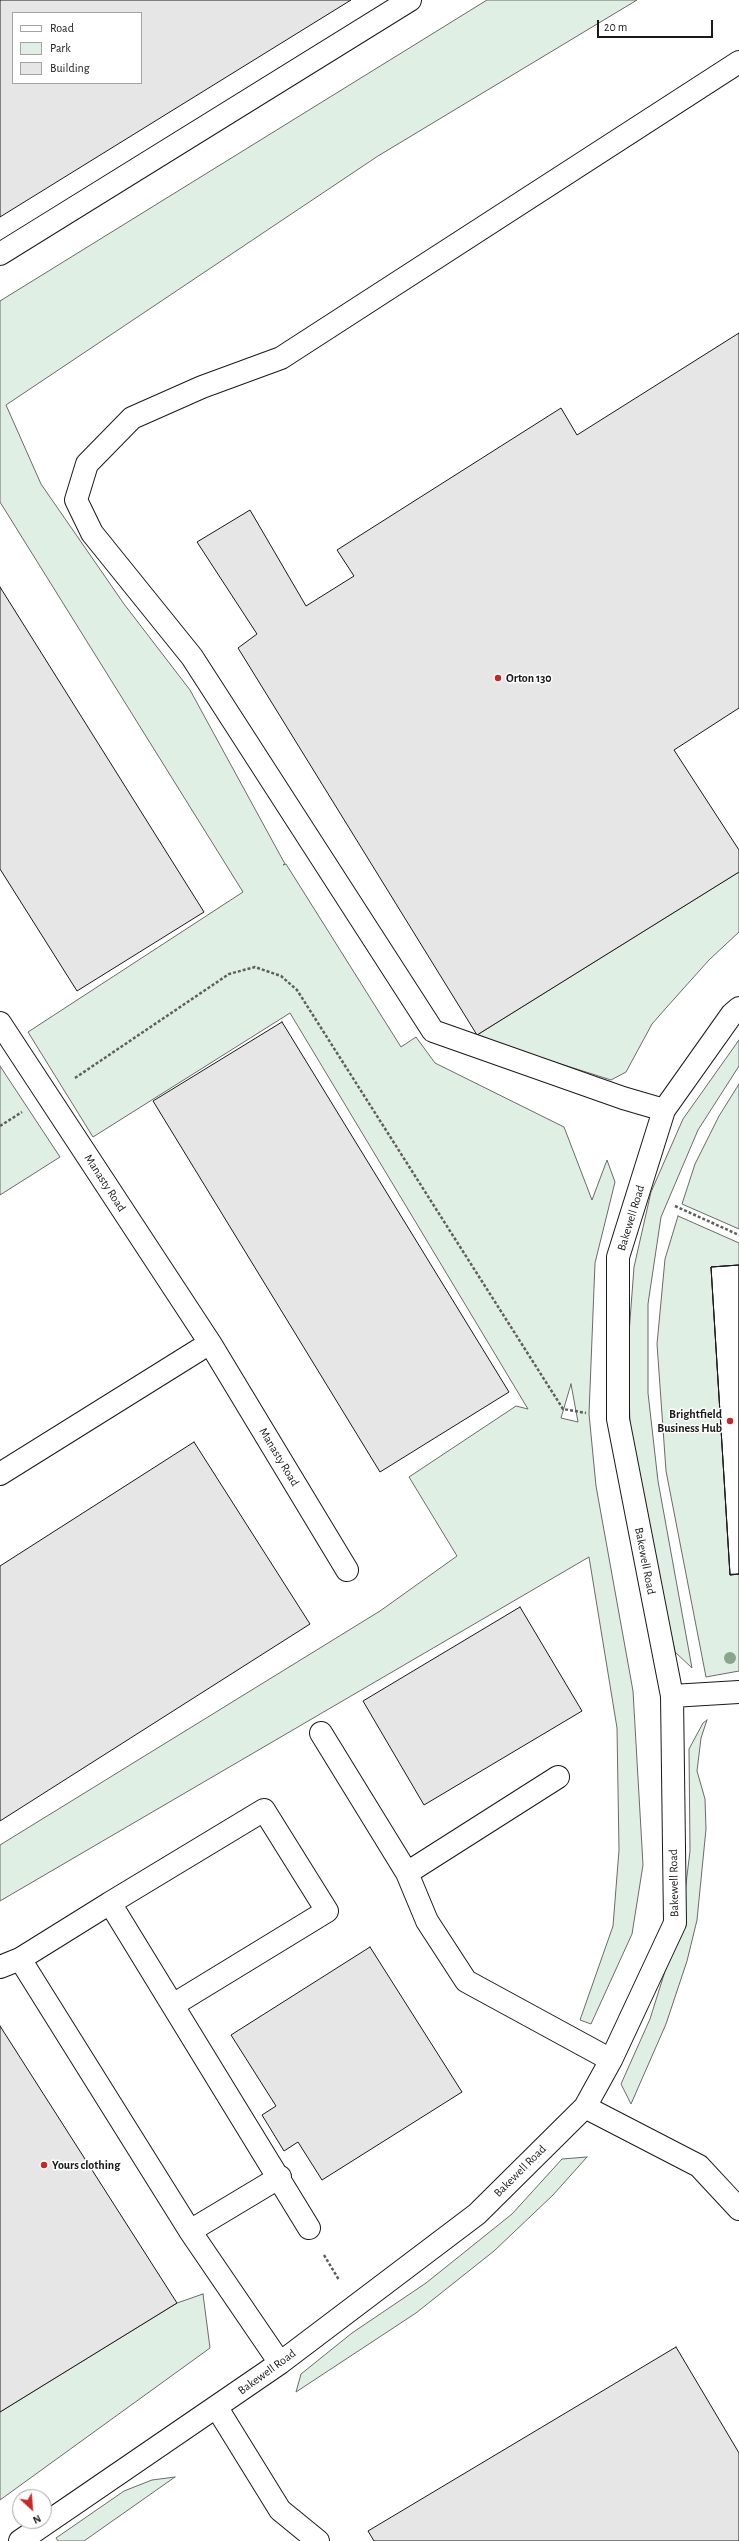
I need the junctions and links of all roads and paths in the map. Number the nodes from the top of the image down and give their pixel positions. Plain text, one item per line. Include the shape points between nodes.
1 (410, 0) edge
2 (739, 62) edge
3 (0, 254) edge
4 (739, 1008) edge
5 (0, 1023) edge
6 (47, 1096) junction
7 (664, 1110) junction
8 (675, 1206) dead end
9 (739, 1235) edge
10 (210, 1343) junction
11 (618, 1419) junction
12 (0, 1474) edge
13 (347, 1570) dead end
14 (739, 1692) edge
15 (672, 1696) junction
16 (321, 1733) dead end
17 (558, 1777) dead end
18 (407, 1873) junction
19 (110, 1903) junction
20 (20, 1959) junction
21 (0, 1967) edge
22 (173, 2005) junction
23 (611, 2060) junction
24 (584, 2107) junction
25 (280, 2178) junction
26 (739, 2209) edge
27 (309, 2228) joint
28 (190, 2232) junction
29 (354, 2306) junction
30 (280, 2363) junction
31 (217, 2408) junction
32 (20, 2541) edge
33 (318, 2541) edge

1 - 3 street
2 - 7 street via 281,358 202,387 132,418 87,464 76,500 92,533 192,657 433,1031
4 - 7 street, Bakewell Road via 732,1014
5 - 6 street, Manasty Road
6 - 10 street, Manasty Road
6 - 11 path via 229,974 255,967 281,976 297,990 563,1409
7 - 11 street, Bakewell Road via 618,1257
8 - 9 path
10 - 12 street
10 - 13 street, Manasty Road
11 - 15 street, Bakewell Road
14 - 15 street
15 - 23 street, Bakewell Road via 675,1923
16 - 18 street
17 - 18 street
18 - 23 street via 427,1921 466,1981
19 - 20 street
19 - 22 street
19 - 22 street via 264,1810 327,1911
20 - 21 street
20 - 28 street
22 - 25 street
23 - 24 street, Bakewell Road
24 - 26 street via 699,2166
24 - 29 street, Bakewell Road via 477,2214
25 - 27 street
25 - 28 street
27 - 29 path
28 - 30 street
29 - 30 street, Bakewell Road
30 - 31 street, Bakewell Road
31 - 32 street, Bakewell Road
31 - 33 street via 280,2510

